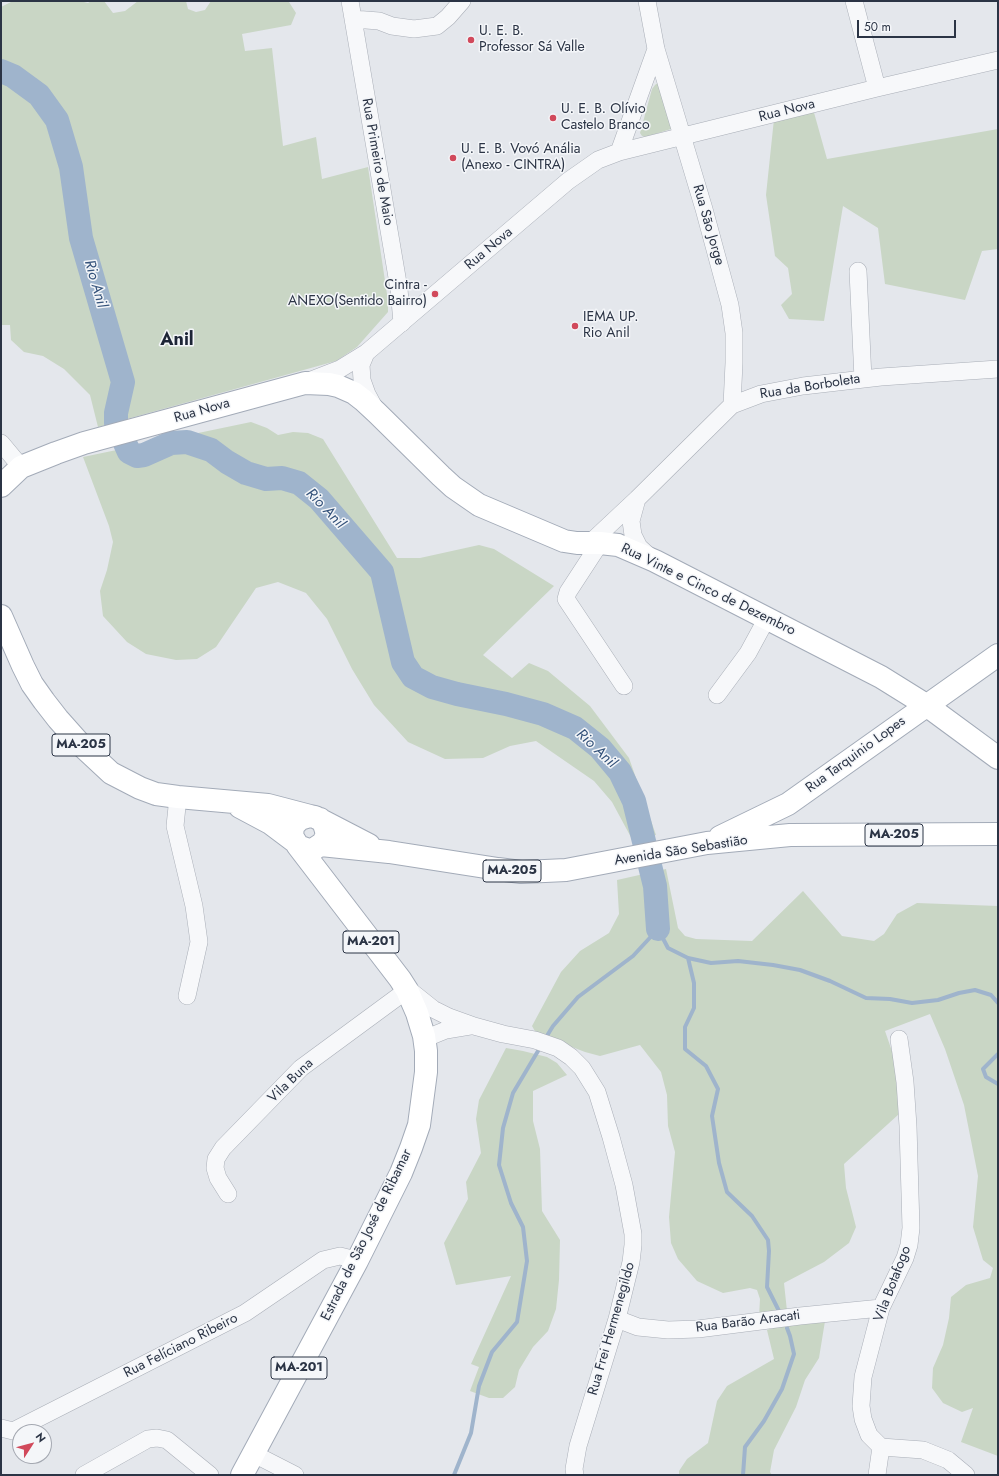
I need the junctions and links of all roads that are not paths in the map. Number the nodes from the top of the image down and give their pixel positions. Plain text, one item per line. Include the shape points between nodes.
1 (350, 1) edge
2 (462, 1) edge
3 (646, 1) edge
4 (854, 1) edge
5 (353, 19) junction
6 (656, 49) junction
7 (998, 60) edge
8 (877, 88) junction
9 (683, 136) junction
10 (619, 152) junction
11 (858, 271) dead end
12 (402, 323) junction
13 (366, 353) junction
14 (998, 369) edge
15 (863, 379) junction
16 (305, 383) junction
17 (732, 405) junction
18 (377, 413) junction
19 (1, 443) edge
20 (21, 467) junction
21 (1, 486) edge
22 (637, 499) junction
23 (595, 543) junction
24 (655, 561) junction
25 (1, 616) edge
26 (767, 618) junction
27 (998, 655) edge
28 (624, 686) dead end
29 (716, 694) dead end
30 (926, 705) junction
31 (998, 758) edge
32 (178, 797) junction
33 (217, 801) junction
34 (788, 804) junction
35 (315, 818) junction
36 (998, 834) edge
37 (790, 835) junction
38 (296, 843) junction
39 (707, 843) junction
40 (320, 846) junction
41 (389, 852) junction
42 (343, 905) junction
43 (403, 985) junction
44 (187, 996) dead end
45 (474, 1026) junction
46 (424, 1039) junction
47 (899, 1039) dead end
48 (228, 1194) dead end
49 (357, 1261) junction
50 (881, 1308) junction
51 (617, 1319) junction
52 (1, 1428) edge
53 (881, 1447) junction
54 (254, 1454) junction
55 (84, 1475) edge
56 (210, 1475) edge
57 (242, 1475) edge
58 (295, 1475) edge
59 (575, 1475) edge
60 (877, 1475) edge
61 (966, 1475) edge

1 - 5 street, Rua Primeiro de Maio
2 - 5 street via 437,26 414,29 379,21
3 - 6 street, Rua São Jorge
4 - 8 street
5 - 12 street, Rua Primeiro de Maio via 399,289
6 - 9 street, Rua São Jorge
6 - 10 street
7 - 8 street, Rua Nova
8 - 9 street, Rua Nova
9 - 10 street, Rua Nova
9 - 17 street, Rua São Jorge via 730,305 734,333
10 - 12 street, Rua Nova via 598,160 568,181
11 - 15 street
12 - 13 street, Rua Nova
13 - 16 street, Rua Nova via 340,369
13 - 18 street, Rua Vinte e Cinco de Dezembro via 361,365 362,380
14 - 15 street, Rua da Borboleta
15 - 17 street, Rua da Borboleta via 761,394
16 - 18 main road, Rua Vinte e Cinco de Dezembro via 345,388
16 - 20 main road, Rua Nova via 84,443
17 - 22 street, Rua da Borboleta
18 - 23 main road, Rua Vinte e Cinco de Dezembro via 452,487 479,504 564,540
19 - 20 street
20 - 21 main road, Rua Nova
22 - 23 street, Rua da Borboleta
22 - 24 street via 631,521 633,536 639,547
23 - 24 main road, Rua Vinte e Cinco de Dezembro via 618,545
23 - 28 street, Rua da Borboleta via 566,599
24 - 26 main road, Rua Vinte e Cinco de Dezembro
25 - 32 main road, MA-205 via 32,684 82,746 111,773 126,782 156,794
26 - 29 street via 748,654
26 - 30 main road, Rua Vinte e Cinco de Dezembro via 875,674
27 - 30 main road, Rua Tarquinio Lopes
30 - 31 main road, Rua Vinte e Cinco de Dezembro
30 - 34 main road, Rua Tarquinio Lopes
32 - 33 main road, MA-205
32 - 44 street via 175,826 194,906 199,942
33 - 35 main road, MA-205 via 268,805
33 - 38 main road, MA-205 via 252,812
34 - 37 main road via 778,819 782,829
34 - 39 main road, Rua Tarquinio Lopes
35 - 38 main road via 304,816 296,822 292,831
35 - 40 main road via 324,824 327,834
35 - 41 main road, Avenida São Sebastião / MA-205 via 364,843
36 - 37 main road, Avenida São Sebastião / MA-205
37 - 39 main road, Avenida São Sebastião / MA-205
38 - 40 main road, MA-205 via 308,850
38 - 42 main road, Estrada de São José de Ribamar / MA-201
39 - 41 main road, Avenida São Sebastião / MA-205 via 566,870 522,872
40 - 41 main road, Avenida São Sebastião / MA-205
40 - 42 main road, Estrada de São José de Ribamar / MA-201 via 323,872
42 - 43 main road, Estrada de São José de Ribamar / MA-201
43 - 45 street, Rua Frei Hermenegildo via 433,1009
43 - 46 main road, Estrada de São José de Ribamar / MA-201 via 417,1013
43 - 48 street, Vila Buna via 301,1068 223,1148 216,1159 215,1168
45 - 46 street, Rua Frei Hermenegildo via 446,1030
45 - 51 street, Rua Frei Hermenegildo via 552,1045 577,1062 597,1092 622,1178 633,1245
46 - 49 main road, Estrada de São José de Ribamar / MA-201 via 426,1072 419,1125 401,1173
47 - 50 street, Vila Botafogo via 908,1126 911,1228 905,1258
49 - 52 street, Rua Felíciano Ribeiro via 340,1256 323,1260 245,1313 13,1431
49 - 54 main road, Estrada de São José de Ribamar / MA-201
50 - 51 street, Rua Barão Aracati via 698,1330 638,1327
50 - 53 street, Vila Botafogo via 863,1377 861,1406 869,1435
51 - 59 street, Rua Frei Hermenegildo via 578,1446
53 - 60 street
53 - 61 street via 924,1450 948,1460
54 - 57 main road, Estrada de São José de Ribamar / MA-201
54 - 58 street
55 - 56 street via 148,1439 156,1438 167,1440

